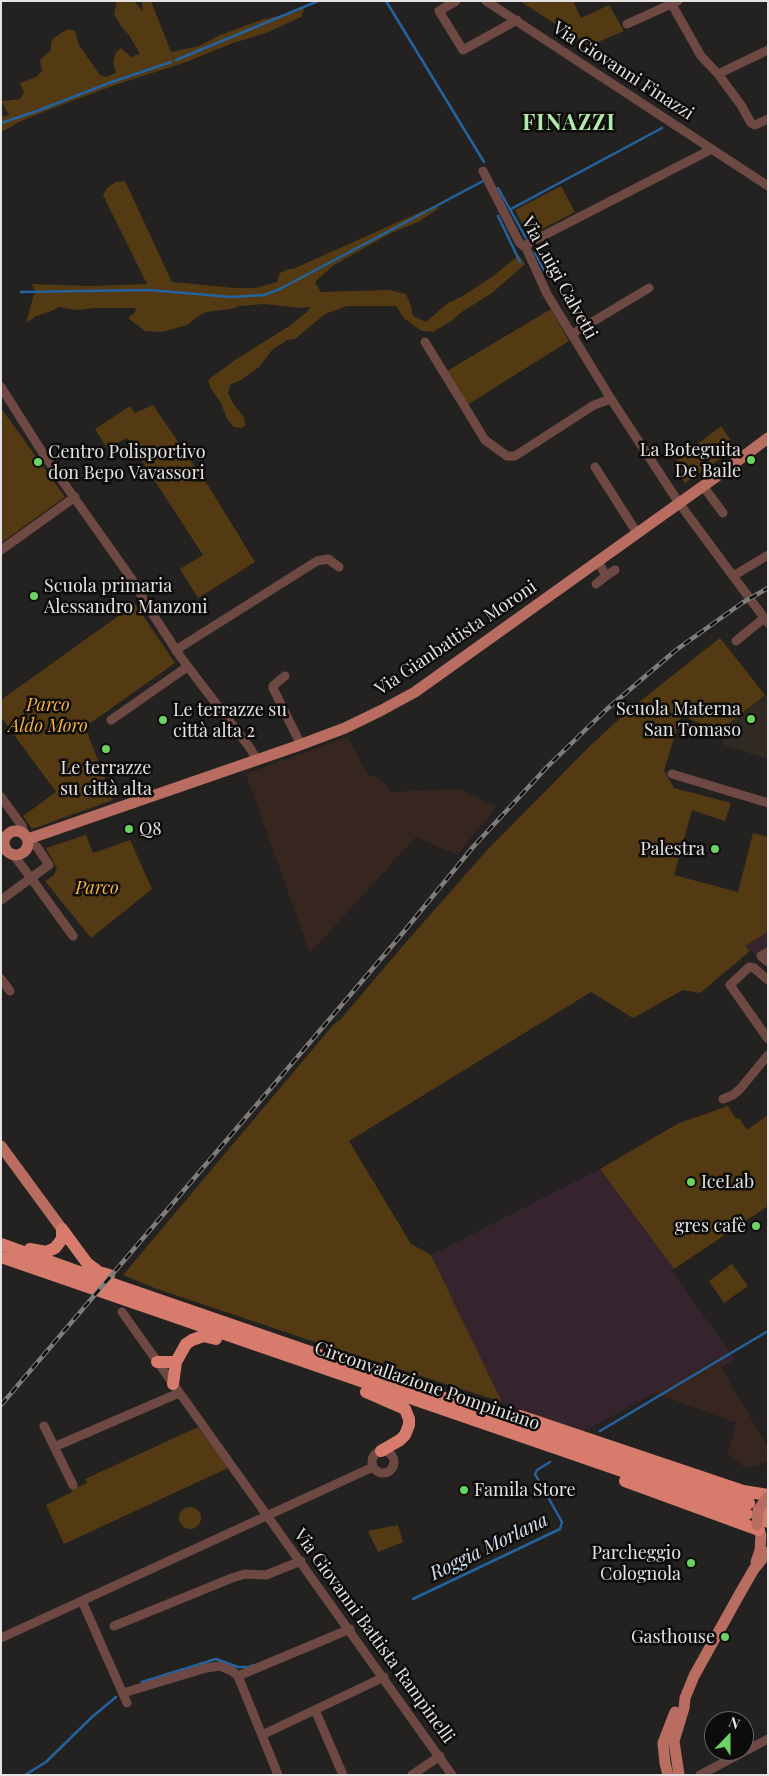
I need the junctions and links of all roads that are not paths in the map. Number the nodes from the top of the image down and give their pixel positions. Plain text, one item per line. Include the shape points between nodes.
1 (456, 1) edge
2 (486, 1) edge
3 (673, 2) edge
4 (517, 20) junction
5 (627, 24) dead end
6 (768, 50) edge
7 (718, 74) junction
8 (766, 120) edge
9 (712, 148) junction
10 (483, 171) dead end
11 (768, 186) edge
12 (526, 248) junction
13 (649, 288) dead end
14 (572, 334) junction
15 (425, 342) dead end
16 (1, 388) edge
17 (611, 399) junction
18 (768, 438) edge
19 (595, 466) dead end
20 (703, 486) junction
21 (75, 497) junction
22 (679, 503) junction
23 (723, 512) dead end
24 (637, 533) junction
25 (1, 550) edge
26 (768, 555) edge
27 (598, 562) junction
28 (339, 567) dead end
29 (615, 570) dead end
30 (606, 576) junction
31 (733, 576) junction
32 (596, 584) dead end
33 (766, 620) edge
34 (736, 641) dead end
35 (176, 651) junction
36 (187, 667) junction
37 (286, 676) dead end
38 (111, 720) dead end
39 (300, 741) junction
40 (257, 760) junction
41 (672, 774) dead end
42 (1, 797) edge
43 (768, 802) edge
44 (27, 838) junction
45 (4, 846) edge
46 (31, 878) junction
47 (1, 900) edge
48 (73, 936) dead end
49 (768, 952) edge
50 (768, 962) edge
51 (1, 979) edge
52 (768, 980) edge
53 (10, 991) dead end
54 (768, 1039) edge
55 (768, 1055) edge
56 (723, 1099) dead end
57 (1, 1146) edge
58 (62, 1229) junction
59 (1, 1239) edge
60 (1, 1244) edge
61 (1, 1257) edge
62 (100, 1286) junction
63 (122, 1312) dead end
64 (212, 1319) junction
65 (157, 1362) junction
66 (176, 1362) junction
67 (319, 1367) junction
68 (176, 1388) junction
69 (471, 1407) junction
70 (440, 1408) junction
71 (44, 1426) dead end
72 (54, 1447) junction
73 (381, 1451) junction
74 (373, 1467) junction
75 (73, 1485) dead end
76 (268, 1516) junction
77 (765, 1517) edge
78 (768, 1552) edge
79 (300, 1561) junction
80 (754, 1569) junction
81 (82, 1601) junction
82 (114, 1626) dead end
83 (350, 1629) junction
84 (1, 1638) edge
85 (238, 1676) junction
86 (384, 1677) junction
87 (123, 1693) junction
88 (685, 1698) junction
89 (127, 1703) dead end
90 (315, 1710) junction
91 (262, 1735) junction
92 (768, 1739) edge
93 (440, 1756) junction
94 (278, 1775) edge
95 (343, 1775) edge
96 (412, 1775) edge
97 (452, 1775) edge
98 (668, 1775) edge
99 (679, 1775) edge
100 (700, 1775) edge

1 - 4 street via 439,12 463,50
2 - 4 street, Via Giovanni Finazzi
3 - 5 street
3 - 7 street via 700,56
4 - 9 street, Via Giovanni Finazzi
6 - 7 street
7 - 8 street via 752,125
9 - 11 street, Via Giovanni Finazzi
9 - 12 street via 529,243
10 - 12 street, Via Luigi Calvetti via 519,242
12 - 14 street, Via Luigi Calvetti
13 - 14 street
14 - 17 street, Via Luigi Calvetti
15 - 17 street via 485,440 507,456 515,456 594,405
16 - 21 street
17 - 22 street, Via Luigi Calvetti
18 - 20 main road, Via Gianbattista Moroni
19 - 24 street
20 - 22 main road, Via Gianbattista Moroni
20 - 23 street
21 - 25 street
21 - 35 street via 136,585
22 - 24 main road, Via Gianbattista Moroni
22 - 31 street, Via Luigi Calvetti
24 - 27 main road, Via Gianbattista Moroni
26 - 31 street
27 - 30 street
27 - 39 main road, Via Gianbattista Moroni via 415,692 346,728
28 - 35 street via 328,559 317,561
29 - 30 street
30 - 32 street
31 - 33 street, Via Luigi Calvetti
33 - 34 street
35 - 36 street
36 - 38 street
36 - 40 street
37 - 39 street via 273,688
39 - 40 main road, Via Gianbattista Moroni
40 - 44 main road, Via Gianbattista Moroni
41 - 43 street
42 - 44 street
44 - 45 main road, Via Gianbattista Moroni via 19,831 9,833
44 - 45 main road, Via Gianbattista Moroni via 27,849 22,854 16,855
44 - 46 street via 49,864
45 - 46 street
46 - 47 street
46 - 48 street
49 - 50 street via 761,956
51 - 53 street
52 - 54 street via 749,967 730,985
55 - 56 street via 740,1089
57 - 58 main road
58 - 59 highway via 60,1243 46,1252
58 - 64 highway via 87,1263 99,1272 192,1304
60 - 62 highway
61 - 62 highway
62 - 64 highway, Circonvallazione Pompiniano
62 - 67 highway, Circonvallazione Pompiniano
63 - 65 street, Via Giovanni Battista Rampinelli
64 - 69 highway, Circonvallazione Pompiniano
65 - 66 highway
65 - 68 street, Via Giovanni Battista Rampinelli
66 - 67 highway via 186,1344 203,1336 275,1360
66 - 68 highway
67 - 70 highway, Circonvallazione Pompiniano
67 - 73 highway via 405,1409 409,1425 405,1435
68 - 72 street
68 - 76 street, Via Giovanni Battista Rampinelli
69 - 70 highway, Circonvallazione Pompiniano via 748,1509
69 - 77 highway via 528,1418 742,1490
70 - 77 highway via 474,1428
71 - 72 street
72 - 75 street
73 - 74 street via 374,1456
73 - 74 street, Via Giovanni Battista Rampinelli via 391,1454 393,1467 382,1473
74 - 76 street, Via Giovanni Battista Rampinelli
76 - 79 street, Via Giovanni Battista Rampinelli
76 - 81 street, Via Giovanni Battista Rampinelli
77 - 80 main road
78 - 80 main road
79 - 82 street via 266,1576 245,1574 232,1578
79 - 83 street, Via Giovanni Battista Rampinelli
80 - 88 main road
81 - 84 street, Via Giovanni Battista Rampinelli
81 - 87 street
83 - 85 street
83 - 86 street, Via Giovanni Battista Rampinelli
85 - 87 street via 220,1666 206,1668
85 - 91 street
86 - 90 street
86 - 93 street, Via Giovanni Battista Rampinelli
87 - 89 street
88 - 98 main road via 663,1743
88 - 99 main road via 674,1741
90 - 91 street
90 - 95 street
91 - 94 street
92 - 100 street
93 - 96 street
93 - 97 street, Via Giovanni Battista Rampinelli

